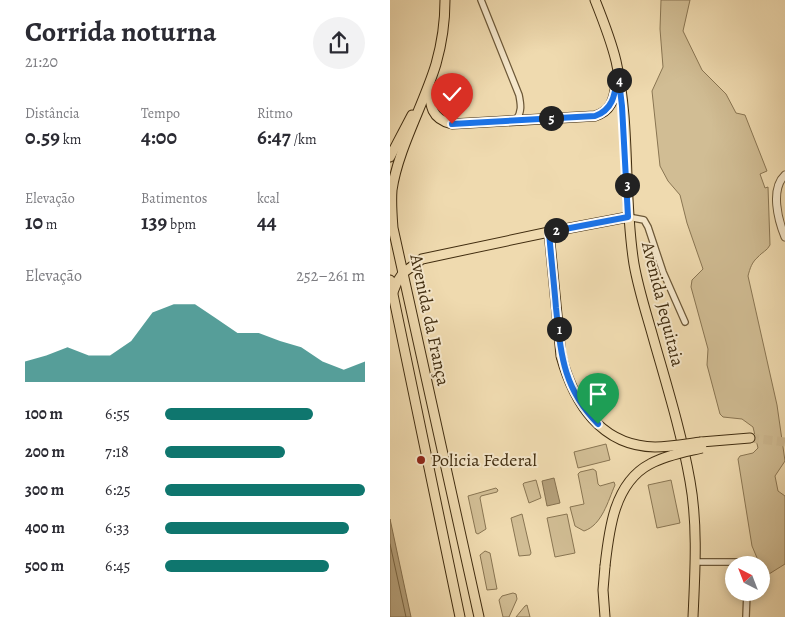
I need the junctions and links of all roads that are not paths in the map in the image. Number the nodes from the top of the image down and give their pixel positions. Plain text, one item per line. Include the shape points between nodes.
1 (445, 0) edge
2 (450, 0) edge
3 (481, 0) edge
4 (594, 0) edge
5 (445, 15) junction
6 (618, 73) junction
7 (429, 84) junction
8 (516, 120) junction
9 (390, 157) edge
10 (785, 175) edge
11 (628, 217) junction
12 (549, 232) junction
13 (785, 237) edge
14 (403, 273) junction
15 (390, 280) edge
16 (393, 292) junction
17 (685, 322) dead end
18 (750, 438) tunnel mouth
19 (702, 445) junction
20 (695, 562) junction
21 (725, 562) edge
22 (747, 601) edge
23 (460, 617) edge
24 (479, 617) edge
25 (604, 617) edge
26 (693, 617) edge
27 (746, 617) edge

1 - 5 main road
2 - 5 street
3 - 8 street via 519,95 521,108
4 - 6 main road, Avenida Jequitaia via 613,48
5 - 7 main road via 440,48
6 - 8 main road via 613,102 601,114
6 - 11 main road, Avenida Jequitaia
7 - 8 main road via 432,109 445,122
7 - 9 main road
7 - 14 main road, Avenida da França via 392,188 393,228
10 - 13 street via 776,189 780,224
11 - 12 main road
11 - 17 street via 644,220 648,227
11 - 20 main road, Avenida Jequitaia via 640,292 690,481
12 - 14 main road via 431,256
12 - 19 main road, bridge via 561,356 581,404 611,435 638,446
14 - 16 main road
14 - 24 main road, Avenida da França
15 - 16 main road, Avenida da França
16 - 23 main road, Avenida da França
18 - 19 main road
19 - 25 main road, bridge via 649,464 624,490 608,541
20 - 21 street
20 - 26 main road, Avenida Jequitaia
22 - 27 street

